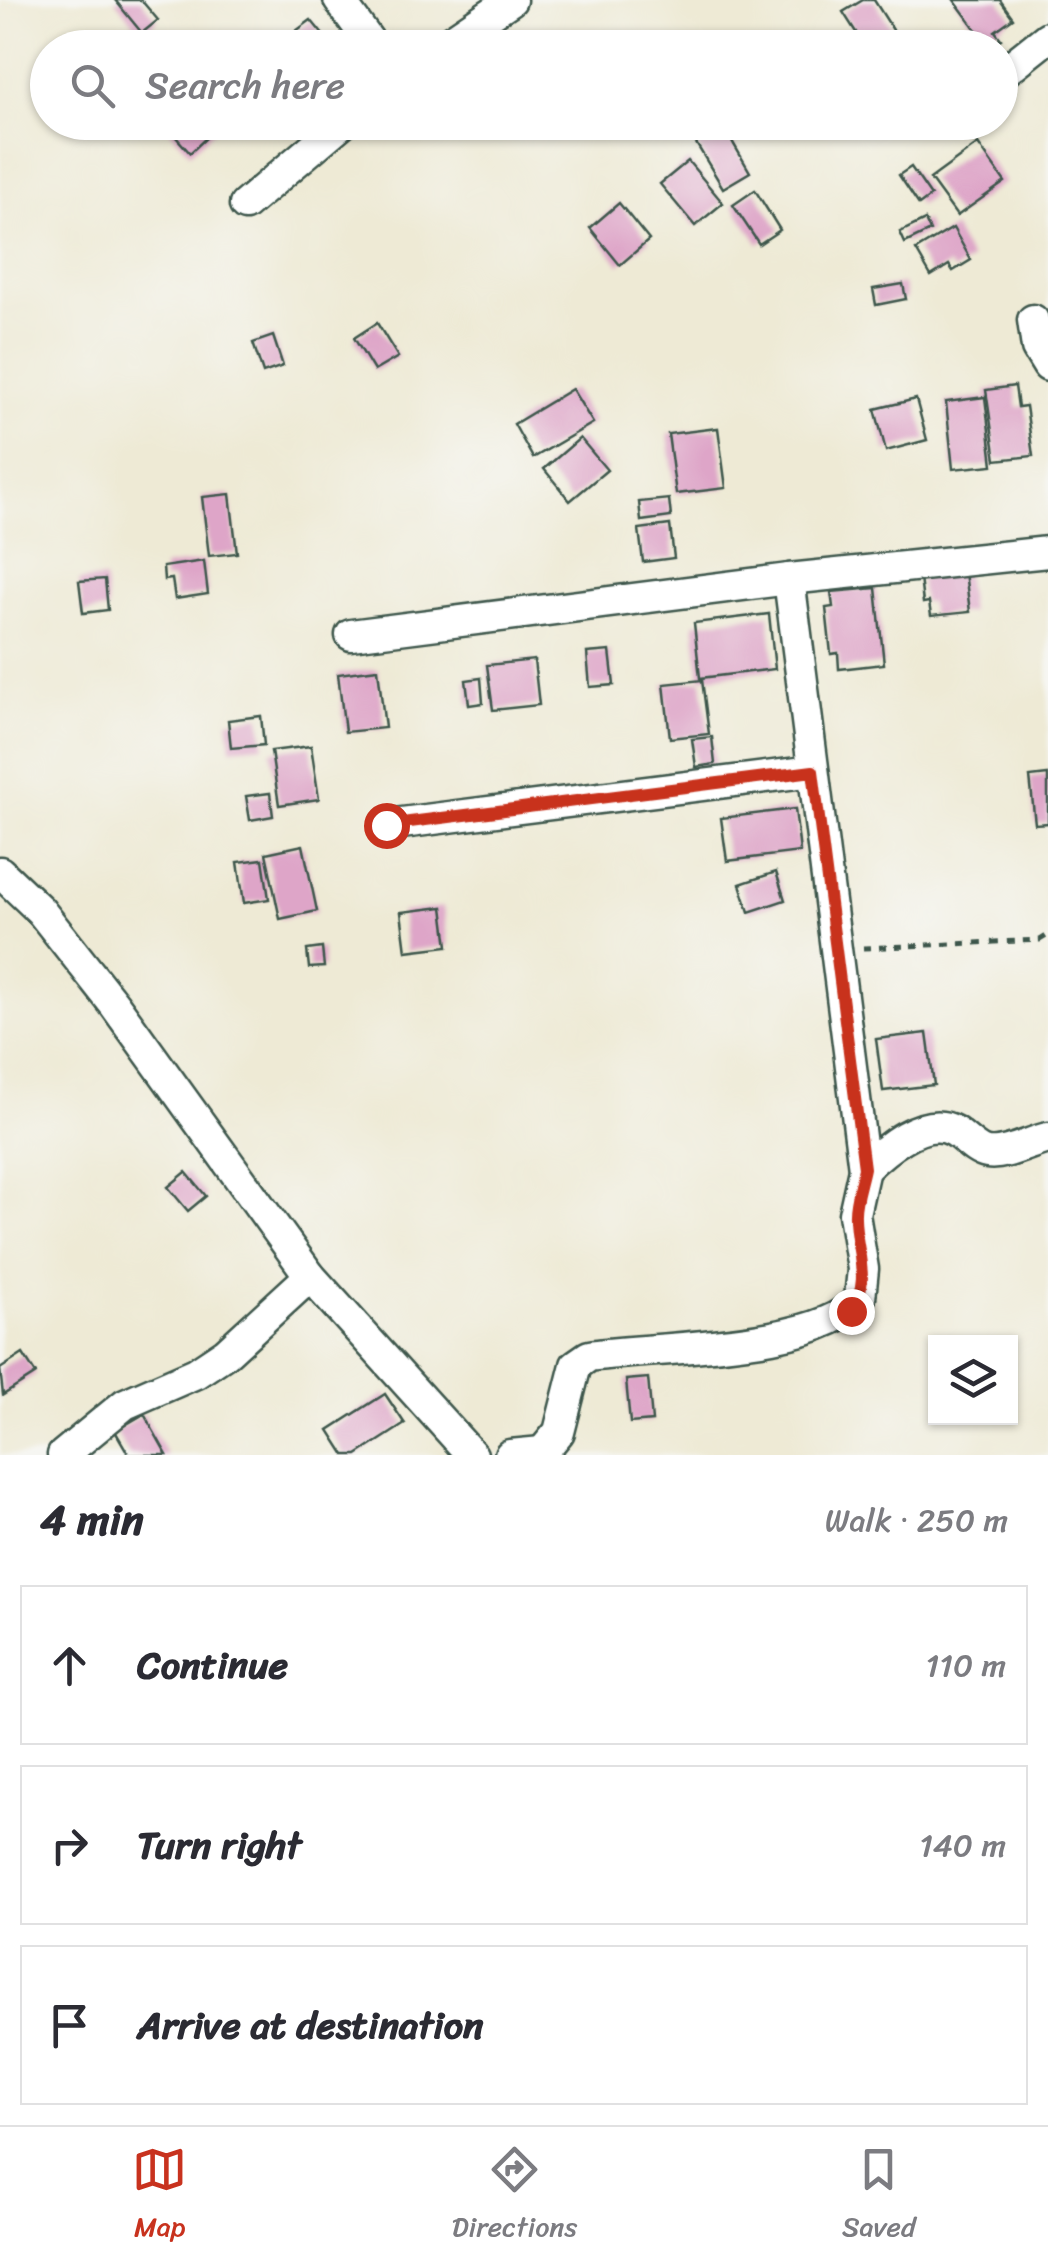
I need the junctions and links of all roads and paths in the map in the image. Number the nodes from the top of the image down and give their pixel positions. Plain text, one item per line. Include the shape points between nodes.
1 (339, 0) edge
2 (510, 0) edge
3 (361, 30) edge
4 (466, 30) edge
5 (1048, 36) edge
6 (1018, 60) edge
7 (322, 140) edge
8 (246, 205) dead end
9 (1033, 320) dead end
10 (1048, 366) edge
11 (1048, 552) edge
12 (789, 579) junction
13 (351, 635) dead end
14 (813, 771) junction
15 (386, 825) dead end
16 (0, 872) edge
17 (1048, 935) edge
18 (836, 949) junction
19 (1048, 1138) edge
20 (864, 1168) junction
21 (310, 1276) junction
22 (541, 1454) edge
23 (63, 1455) edge
24 (472, 1455) edge
25 (510, 1455) edge

1 - 3 street
2 - 4 street
5 - 6 street
7 - 8 street
9 - 10 street
11 - 12 street
12 - 13 street
12 - 14 street
14 - 15 street
14 - 18 street
16 - 21 street via 40,910 114,1004
17 - 18 path
18 - 20 street
19 - 20 street via 984,1153 950,1128 926,1128
20 - 22 street via 854,1214 862,1283 851,1311 796,1334 588,1356 576,1365 559,1432
21 - 23 street via 226,1352 125,1404
21 - 24 street
22 - 25 street

